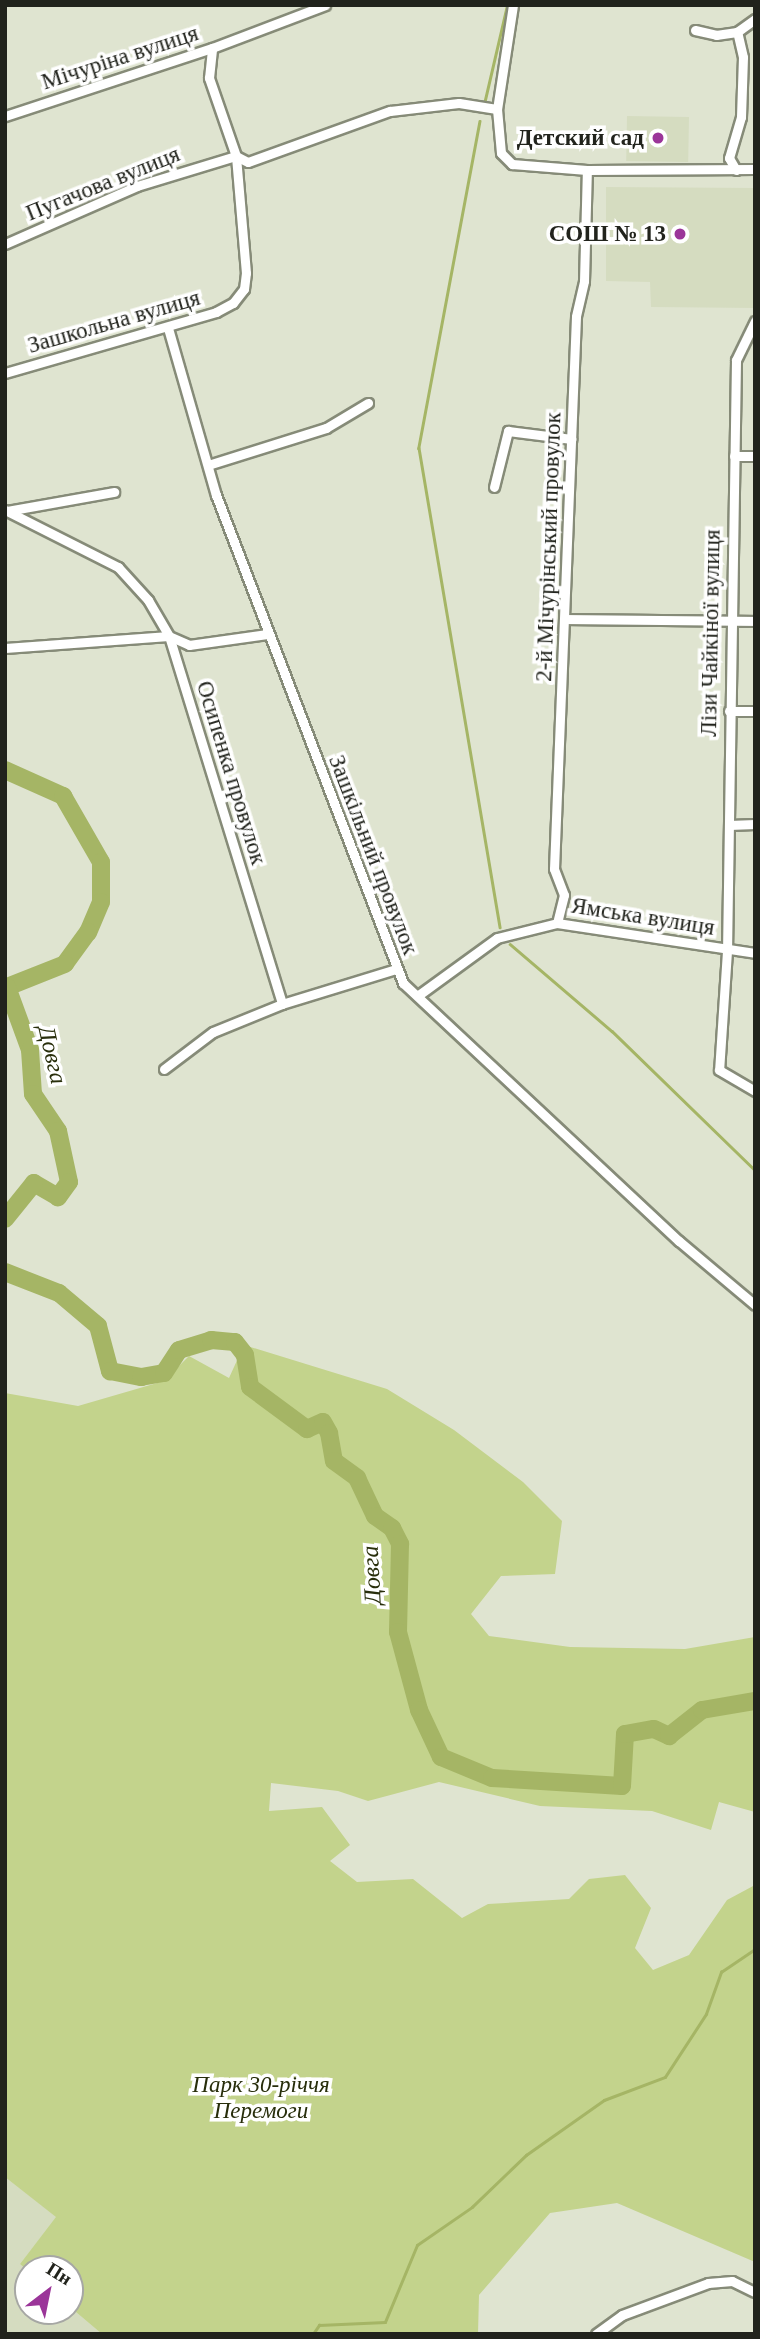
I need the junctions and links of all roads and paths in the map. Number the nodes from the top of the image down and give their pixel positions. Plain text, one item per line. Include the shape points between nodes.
1 (325, 5) edge
2 (513, 5) edge
3 (308, 7) edge
4 (755, 19) edge
5 (695, 30) dead end
6 (737, 32) junction
7 (212, 48) junction
8 (497, 108) junction
9 (5, 116) edge
10 (236, 156) junction
11 (755, 169) edge
12 (587, 170) junction
13 (736, 170) junction
14 (5, 244) edge
15 (755, 321) edge
16 (168, 328) junction
17 (5, 373) edge
18 (368, 403) dead end
19 (572, 439) junction
20 (734, 456) junction
21 (755, 456) edge
22 (208, 465) junction
23 (494, 487) dead end
24 (114, 492) dead end
25 (6, 511) edge
26 (567, 619) junction
27 (755, 621) edge
28 (730, 622) junction
29 (267, 634) junction
30 (169, 636) junction
31 (5, 648) edge
32 (729, 711) junction
33 (755, 711) edge
34 (755, 824) edge
35 (729, 825) junction
36 (557, 923) junction
37 (727, 951) junction
38 (755, 953) edge
39 (396, 969) junction
40 (420, 994) junction
41 (282, 1004) junction
42 (164, 1069) dead end
43 (755, 1091) edge
44 (755, 1305) edge
45 (755, 2292) edge
46 (596, 2334) edge

1 - 3 street, Мічуріна вулиця
2 - 8 street
3 - 7 street, Мічуріна вулиця
4 - 6 street
5 - 6 street via 716,35
6 - 13 street via 743,57 741,117 729,158
7 - 9 street, Мічуріна вулиця
7 - 10 street via 209,78
8 - 10 street, Пугачова вулиця via 459,103 390,111 248,162
8 - 12 street via 502,153 512,164
10 - 14 street, Пугачова вулиця via 137,186
10 - 16 street, Зашкольна вулиця via 246,273 243,289 233,303
11 - 13 street
12 - 13 street
12 - 19 street, 2-й Мічурінський провулок
15 - 20 street, Лізи Чайкіної вулиця via 736,360
16 - 17 street, Зашкольна вулиця
16 - 22 street, Зашкільний провулок
18 - 22 street via 326,428
19 - 23 street via 508,431
19 - 26 street, 2-й Мічурінський провулок
20 - 21 street
20 - 28 street, Лізи Чайкіної вулиця
22 - 29 street, Зашкільний провулок
24 - 25 street
25 - 30 street, Осипенка провулок via 118,567 148,600
26 - 28 street
26 - 36 street, 2-й Мічурінський провулок via 554,869 564,895
27 - 28 street
28 - 32 street, Лізи Чайкіної вулиця
29 - 30 street via 189,645
29 - 39 street, Зашкільний провулок
30 - 31 street
30 - 41 street, Осипенка провулок
32 - 33 street
32 - 35 street, Лізи Чайкіної вулиця
34 - 35 street
35 - 37 street, Лізи Чайкіної вулиця
36 - 37 street, Ямська вулиця
36 - 40 street, Ямська вулиця via 497,938
37 - 38 street, Ямська вулиця
37 - 43 street, Лізи Чайкіної вулиця via 719,1070
39 - 40 street, Зашкільний провулок via 403,982
39 - 41 street
40 - 44 street, Зашкільний провулок via 679,1241
41 - 42 street via 213,1032
45 - 46 street via 732,2281 708,2283 622,2315

